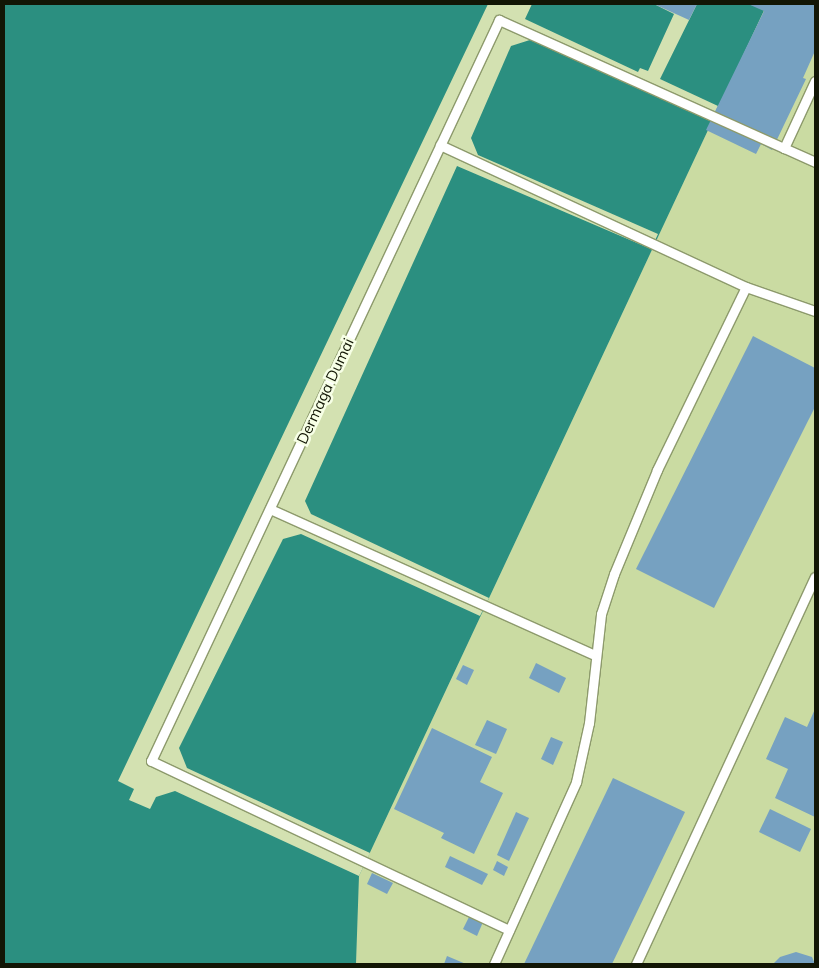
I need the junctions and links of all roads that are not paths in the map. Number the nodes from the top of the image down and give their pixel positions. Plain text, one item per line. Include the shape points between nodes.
1 (815, 81) edge
2 (440, 146) junction
3 (784, 148) junction
4 (815, 162) edge
5 (746, 287) junction
6 (815, 311) edge
7 (270, 509) junction
8 (815, 577) edge
9 (595, 655) junction
10 (509, 930) junction
11 (494, 964) edge
12 (636, 964) edge

1 - 3 lane
2 - 3 lane, Dermaga Dumai via 499,20
2 - 5 lane
2 - 7 lane, Dermaga Dumai
3 - 4 lane
5 - 6 lane
5 - 9 lane via 718,352 657,470 621,556 602,614
7 - 9 lane
7 - 10 lane, Dermaga Dumai via 151,762
8 - 12 lane
9 - 10 lane via 589,723 576,782
10 - 11 lane

